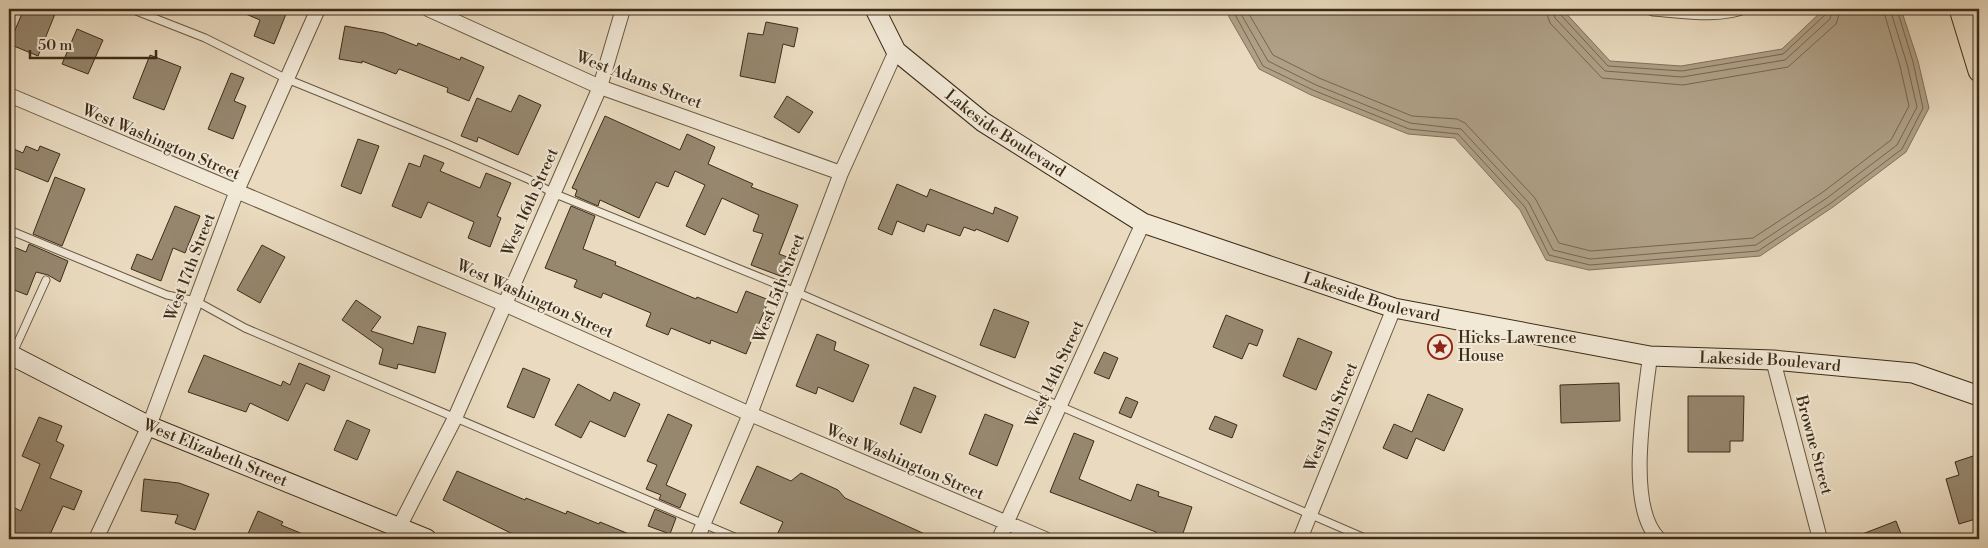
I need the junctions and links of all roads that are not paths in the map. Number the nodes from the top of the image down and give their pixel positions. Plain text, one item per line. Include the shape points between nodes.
1 (131, 9) edge
2 (318, 9) edge
3 (428, 9) edge
4 (623, 9) edge
5 (875, 9) edge
6 (1646, 9) edge
7 (1747, 9) edge
8 (1960, 9) edge
9 (896, 51) junction
10 (1979, 71) edge
11 (287, 79) junction
12 (600, 87) junction
13 (9, 95) edge
14 (841, 173) junction
15 (236, 193) junction
16 (553, 193) junction
17 (1143, 223) junction
18 (9, 230) edge
19 (46, 280) dead end
20 (796, 292) junction
21 (196, 301) junction
22 (504, 304) junction
23 (1394, 308) junction
24 (10, 354) edge
25 (1650, 356) junction
26 (1773, 360) junction
27 (1979, 396) edge
28 (1059, 407) junction
29 (750, 414) junction
30 (455, 418) junction
31 (149, 426) junction
32 (1310, 515) junction
33 (1005, 523) junction
34 (703, 525) junction
35 (395, 533) edge
36 (102, 538) edge
37 (426, 539) edge
38 (698, 539) edge
39 (739, 539) edge
40 (999, 539) edge
41 (1045, 539) edge
42 (1300, 539) edge
43 (1367, 539) edge
44 (1659, 539) edge
45 (1820, 539) edge

1 - 11 lane via 205,38
2 - 11 street, West 17th Street
3 - 12 street, West Adams Street
4 - 12 street, West 16th Street
5 - 9 street, Lakeside Boulevard
6 - 7 lane via 1707,15
8 - 10 main road
9 - 14 street, West 15th Street
9 - 17 street, Lakeside Boulevard via 982,122
11 - 15 street, West 17th Street
11 - 16 lane via 456,148
12 - 14 street, West Adams Street
12 - 16 street, West 16th Street
13 - 15 street, West Washington Street
14 - 20 street, West 15th Street
15 - 21 street, West 17th Street
15 - 22 street, West Washington Street
16 - 20 lane
16 - 22 street, West 16th Street
17 - 23 street, Lakeside Boulevard
17 - 28 street, West 14th Street
18 - 21 lane via 168,295
19 - 24 lane
20 - 28 lane
20 - 29 street, West 15th Street
21 - 30 lane via 246,328
21 - 31 street, West 17th Street
22 - 29 street, West Washington Street
22 - 30 street, West 16th Street
23 - 25 street, Lakeside Boulevard
23 - 32 street, West 13th Street
24 - 31 street, West Elizabeth Street
25 - 26 street, Lakeside Boulevard
25 - 44 street via 1639,486 1652,532
26 - 27 street, Lakeside Boulevard via 1914,373
26 - 45 street, Browne Street
28 - 32 lane
28 - 33 street, West 14th Street
29 - 33 street, West Washington Street
29 - 34 street, West 15th Street
30 - 34 lane via 612,483
30 - 35 street, West 16th Street
31 - 35 street, West Elizabeth Street
31 - 36 street, West 17th Street
32 - 42 street, West 13th Street
32 - 43 lane
33 - 40 street, West 14th Street
33 - 41 street, West Washington Street
34 - 38 street, West 15th Street
34 - 39 lane
35 - 37 street, West Elizabeth Street

